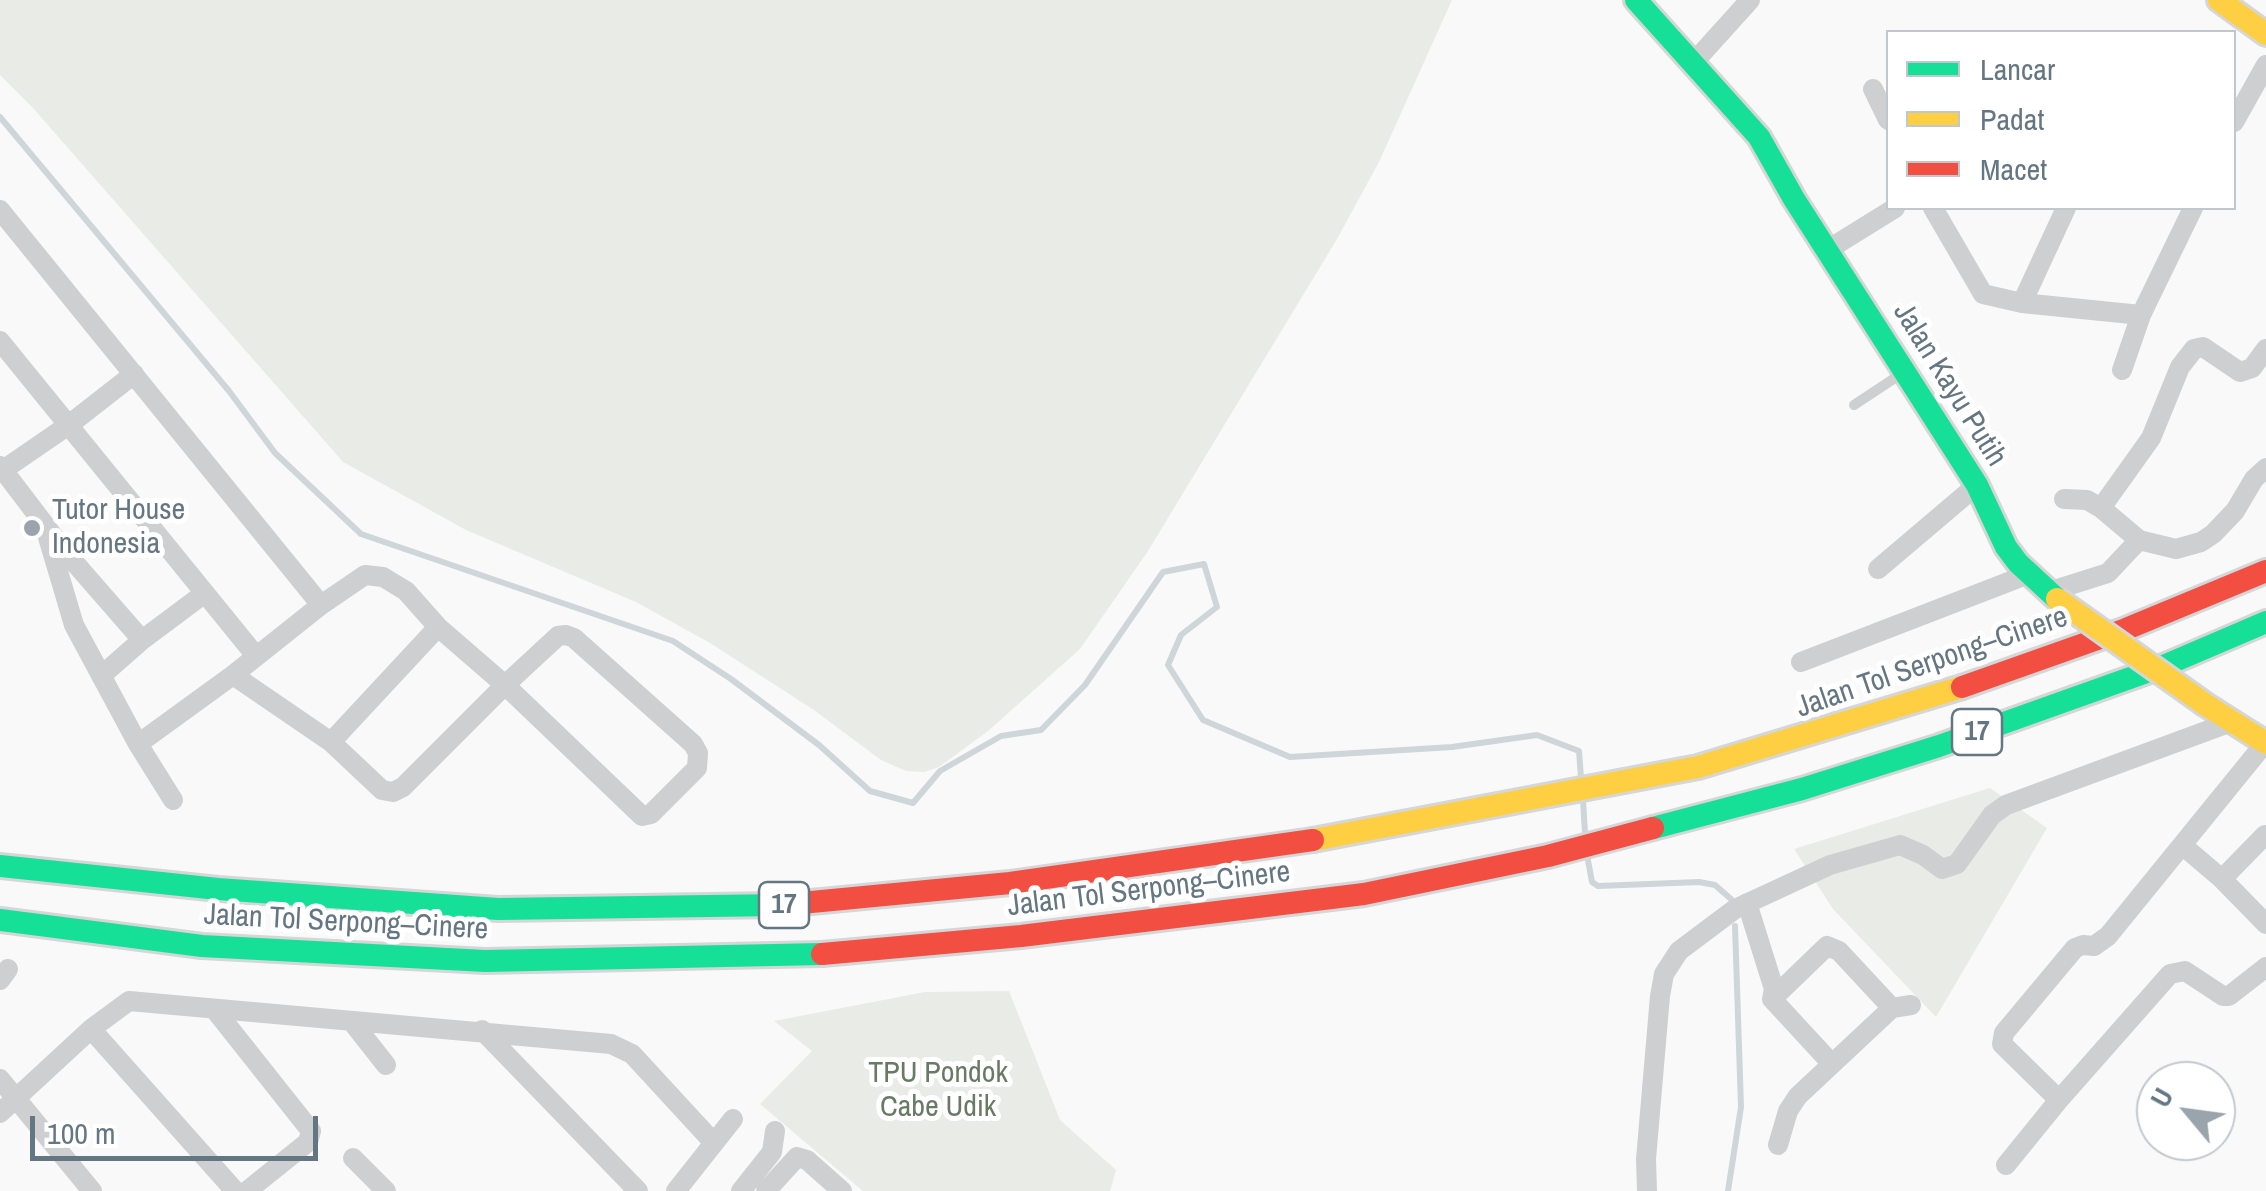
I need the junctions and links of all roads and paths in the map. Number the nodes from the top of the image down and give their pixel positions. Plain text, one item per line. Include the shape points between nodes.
1 (1636, 0) edge
2 (1750, 0) edge
3 (2219, 0) edge
4 (2266, 34) edge
5 (1694, 62) junction
6 (2266, 65) edge
7 (1873, 88) dead end
8 (1886, 111) edge
9 (2236, 118) edge
10 (0, 210) edge
11 (1892, 210) edge
12 (1938, 210) edge
13 (2065, 210) edge
14 (2191, 210) edge
15 (1829, 250) junction
16 (2022, 303) junction
17 (2141, 316) junction
18 (0, 341) edge
19 (2266, 348) edge
20 (2122, 370) dead end
21 (1905, 371) junction
22 (134, 374) junction
23 (1854, 405) dead end
24 (70, 424) junction
25 (2, 468) edge
26 (2266, 468) edge
27 (1977, 485) junction
28 (2064, 499) dead end
29 (2101, 508) junction
30 (44, 524) junction
31 (2140, 540) junction
32 (1878, 570) dead end
33 (2266, 571) edge
34 (2029, 574) junction
35 (205, 593) junction
36 (2052, 595) junction
37 (321, 604) junction
38 (2266, 622) edge
39 (438, 627) junction
40 (142, 640) junction
41 (256, 656) junction
42 (1801, 662) dead end
43 (101, 676) junction
44 (233, 676) junction
45 (504, 685) junction
46 (2230, 722) junction
47 (331, 742) junction
48 (2266, 743) edge
49 (138, 744) junction
50 (174, 800) dead end
51 (2265, 835) edge
52 (2182, 845) junction
53 (0, 866) edge
54 (2222, 879) junction
55 (1747, 902) junction
56 (0, 920) edge
57 (2266, 924) edge
58 (2266, 967) edge
59 (1772, 999) junction
60 (215, 1010) junction
61 (353, 1023) junction
62 (92, 1030) junction
63 (482, 1030) junction
64 (1832, 1064) junction
65 (386, 1065) dead end
66 (0, 1079) edge
67 (2053, 1094) dead end
68 (18, 1099) junction
69 (0, 1113) edge
70 (733, 1119) dead end
71 (776, 1131) dead end
72 (714, 1143) junction
73 (1778, 1145) dead end
74 (353, 1158) dead end
75 (2006, 1165) dead end
76 (81, 1187) edge
77 (235, 1191) edge
78 (248, 1191) edge
79 (386, 1191) edge
80 (638, 1191) edge
81 (676, 1191) edge
82 (740, 1191) edge
83 (766, 1191) edge
84 (842, 1191) edge
85 (1647, 1191) edge

1 - 5 main road, Jalan Kayu Putih
2 - 5 street
3 - 4 main road
5 - 15 main road, Jalan Kayu Putih via 1759,137
6 - 9 street
7 - 8 street
10 - 22 street
11 - 15 street
12 - 16 street via 1982,294
13 - 16 street
14 - 17 street
15 - 21 main road, Jalan Kayu Putih
16 - 17 street
17 - 20 street
18 - 24 street
19 - 29 street via 2252,368 2240,372 2203,347 2194,349 2151,438
21 - 23 lane
21 - 27 main road, Jalan Kayu Putih
22 - 24 street
22 - 37 street
24 - 25 street
24 - 35 street
25 - 30 street
26 - 31 street via 2202,542 2176,549
27 - 32 street
27 - 34 main road, Jalan Kayu Putih via 2006,547
28 - 29 street
29 - 31 street
30 - 40 street
30 - 43 street via 74,624
31 - 36 street via 2108,573
33 - 53 main road, Jalan Tol Serpong–Cinere / 17 via 1936,697 1698,767 1363,833 1010,883 785,905 498,909
34 - 36 main road, Jalan Kayu Putih
34 - 42 street
35 - 40 street
35 - 41 street
36 - 46 main road, Jalan Kayu Putih, bridge
37 - 39 street via 365,575 383,577 406,591
37 - 41 street
38 - 56 main road, Jalan Tol Serpong–Cinere / 17 via 2162,667 1802,789 1548,856 1364,894 785,957 466,960 202,946
39 - 45 street
39 - 47 street
40 - 43 street
41 - 44 street
43 - 49 street
44 - 47 street
44 - 49 street
45 - 45 street via 558,636 574,638 693,744 698,768 642,816
45 - 47 street via 393,792 382,790
46 - 48 main road, Jalan Kayu Putih
46 - 55 street via 2006,805 1956,864 1942,869 1900,846 1830,865
48 - 52 street
49 - 50 street
51 - 54 street
52 - 54 street
52 - 67 street via 2108,936 2075,948 2004,1033 2002,1044
54 - 57 street
55 - 59 street
55 - 85 street via 1679,951 1664,974
58 - 75 street via 2229,996 2185,971 2170,974
59 - 64 street
59 - 64 street via 1827,946 1902,1007
60 - 61 street
60 - 62 street via 129,1002
60 - 78 street via 311,1130 308,1142
61 - 63 street
61 - 65 street
62 - 68 street
62 - 77 street
63 - 72 street via 611,1044 632,1054
63 - 80 street
64 - 73 street via 1792,1104
66 - 68 street
68 - 69 street
68 - 76 street
70 - 72 street
71 - 82 street via 772,1152
72 - 81 street
74 - 79 street
83 - 84 street via 797,1156

